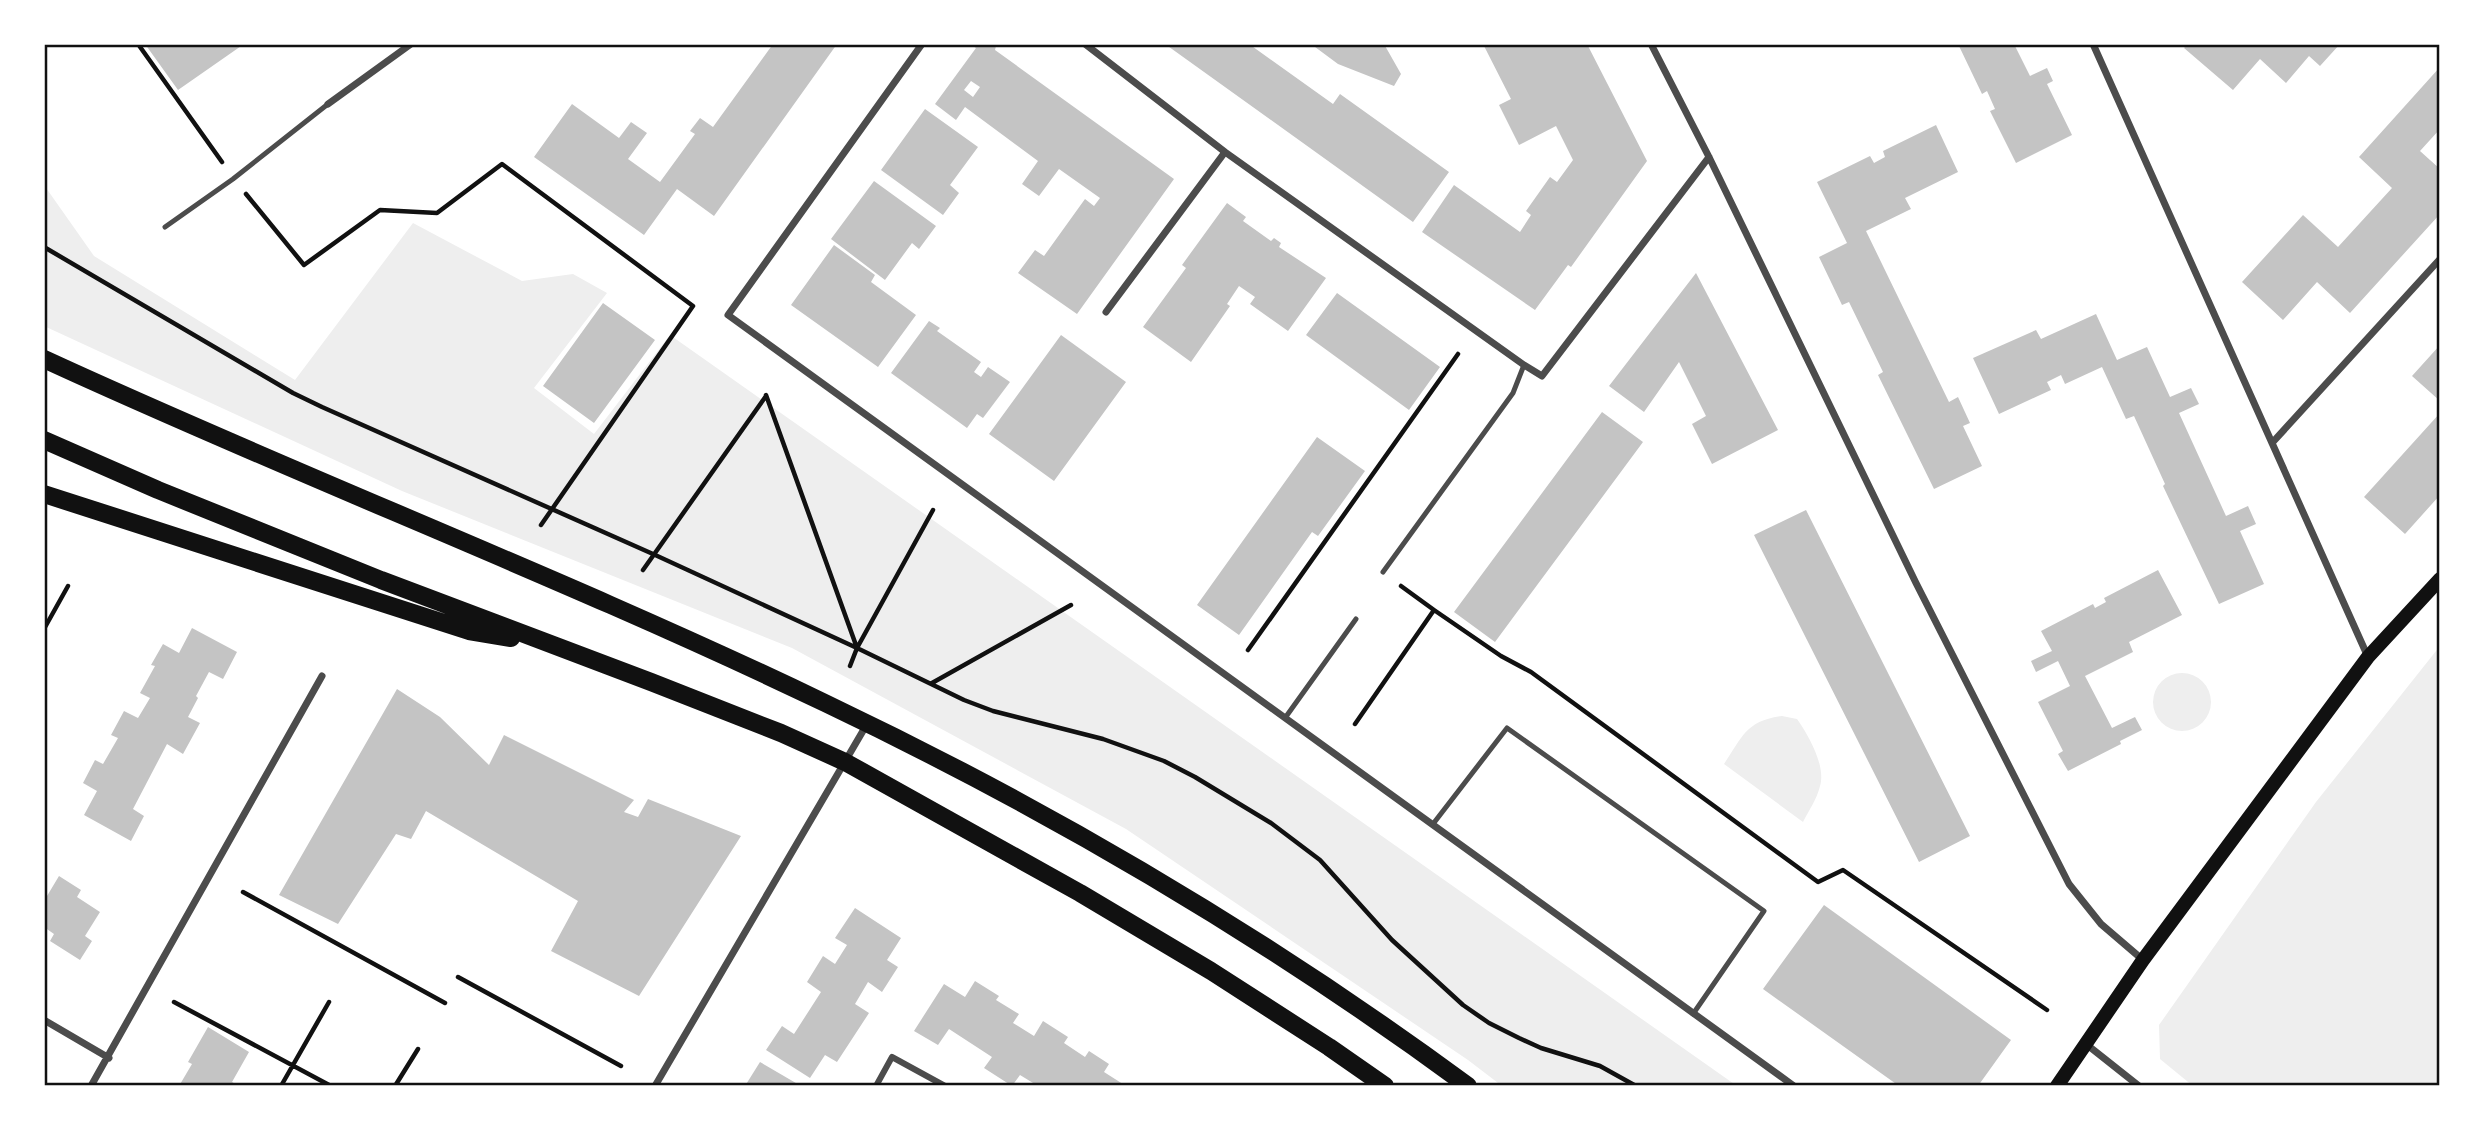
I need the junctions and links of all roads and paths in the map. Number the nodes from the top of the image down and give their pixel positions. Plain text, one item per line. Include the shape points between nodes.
1 (138, 44) edge
2 (411, 44) edge
3 (922, 44) edge
4 (1085, 44) edge
5 (1651, 44) edge
6 (2093, 44) edge
7 (328, 104) joint
8 (1225, 152) junction
9 (1709, 158) junction
10 (233, 179) junction
11 (165, 227) dead end
12 (44, 247) edge
13 (2440, 259) edge
14 (1107, 312) dead end
15 (1458, 354) dead end
16 (44, 359) edge
17 (1524, 365) junction
18 (44, 440) edge
19 (2272, 443) junction
20 (44, 494) edge
21 (552, 509) junction
22 (933, 510) dead end
23 (541, 525) dead end
24 (653, 554) junction
25 (643, 570) dead end
26 (1383, 572) joint
27 (2440, 579) edge
28 (68, 586) dead end
29 (1071, 605) dead end
30 (1434, 610) junction
31 (1356, 619) dead end
32 (44, 629) edge
33 (551, 645) junction
34 (857, 648) junction
35 (1248, 650) dead end
36 (2368, 657) junction
37 (850, 666) dead end
38 (322, 676) dead end
39 (931, 683) junction
40 (1285, 719) junction
41 (867, 723) junction
42 (1355, 724) dead end
43 (845, 762) junction
44 (1433, 824) junction
45 (243, 892) dead end
46 (2143, 960) junction
47 (458, 976) dead end
48 (174, 1002) dead end
49 (329, 1002) dead end
50 (445, 1003) dead end
51 (2046, 1010) dead end
52 (1693, 1014) junction
53 (44, 1020) edge
54 (2086, 1044) junction
55 (418, 1049) dead end
56 (108, 1058) junction
57 (293, 1066) junction
58 (621, 1066) dead end
59 (91, 1086) edge
60 (281, 1086) edge
61 (331, 1086) edge
62 (395, 1086) edge
63 (655, 1086) edge
64 (876, 1086) edge
65 (945, 1086) edge
66 (1385, 1086) edge
67 (1468, 1086) edge
68 (1636, 1086) edge
69 (1794, 1086) edge
70 (2057, 1086) edge
71 (2139, 1086) edge

1 - 10 path
2 - 7 street
3 - 40 street via 728,315
4 - 8 street
5 - 9 street
6 - 19 street
7 - 10 lane
8 - 14 street
8 - 17 street
9 - 17 street via 1542,376
9 - 46 street via 2069,884 2101,924
10 - 11 lane
10 - 21 path via 304,265 380,210 437,213 502,164 693,306
12 - 21 path via 293,393
13 - 19 street
15 - 35 path
16 - 41 main road via 674,633
17 - 26 lane via 1513,393
18 - 33 main road via 158,490
19 - 36 street
20 - 33 main road via 469,631
21 - 23 path
21 - 24 path
22 - 34 path
24 - 25 path
24 - 34 path
24 - 34 path via 766,395
26 - 30 path
27 - 36 main road
28 - 32 path
29 - 39 path
30 - 42 path
30 - 51 path via 1531,672 1818,882 1843,870
31 - 40 lane
33 - 43 main road
34 - 37 path
34 - 39 path
36 - 46 main road
38 - 56 street
39 - 68 path via 993,711 1103,739 1195,777 1280,829 1320,860 1392,940 1489,1023 1541,1048 1600,1066
40 - 44 street
41 - 43 street
41 - 67 main road via 1039,811 1133,866 1296,968
43 - 63 street
43 - 66 main road via 1211,971
44 - 52 street
44 - 52 lane via 1507,728 1764,911
45 - 50 path
46 - 54 main road
47 - 58 path
48 - 57 path
49 - 57 path
52 - 69 street
53 - 56 street
54 - 70 main road
54 - 71 street
55 - 62 path
56 - 59 street
57 - 60 path
57 - 61 path
64 - 65 street via 892,1057

